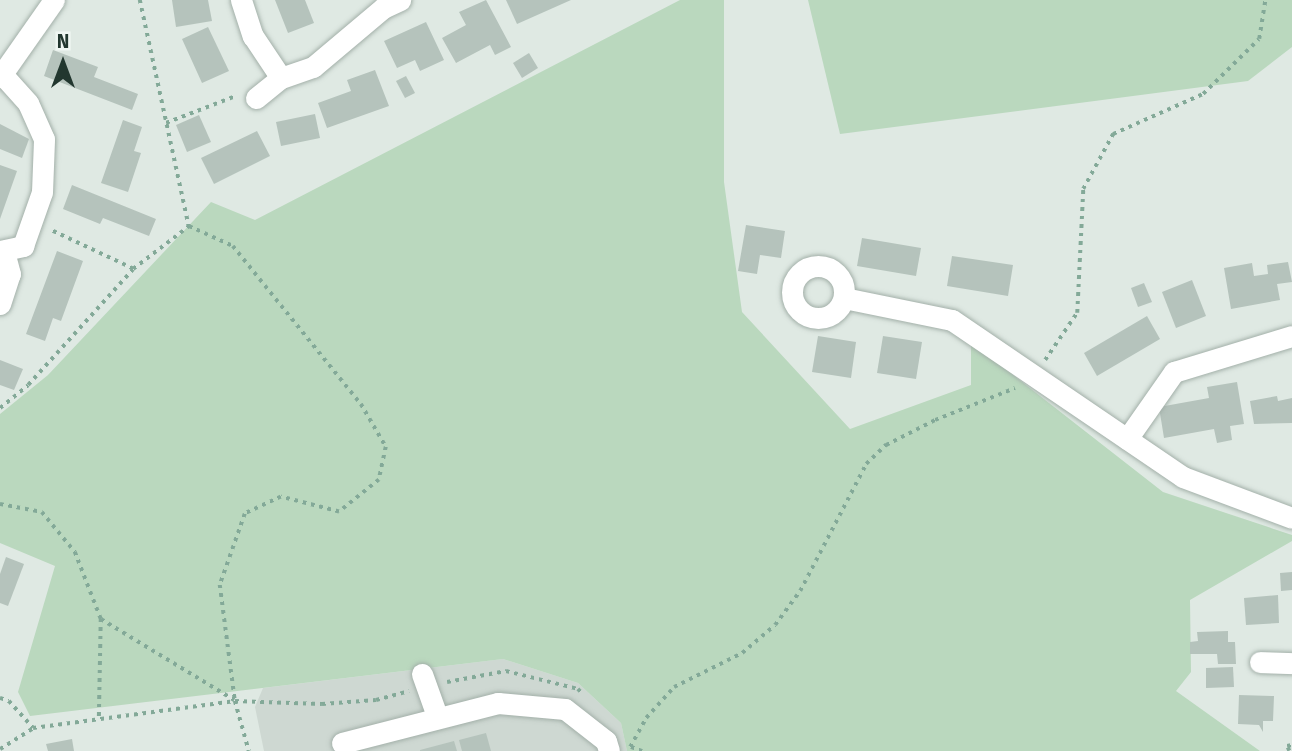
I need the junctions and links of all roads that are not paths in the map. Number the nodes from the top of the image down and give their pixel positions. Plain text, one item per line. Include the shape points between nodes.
1 (241, 0) edge
2 (400, 0) edge
3 (51, 1) edge
4 (1, 76) edge
5 (281, 78) junction
6 (256, 98) road end
7 (2, 251) edge
8 (844, 298) dead end
9 (0, 304) edge
10 (1292, 336) edge
11 (1127, 439) junction
12 (1292, 518) edge
13 (1260, 662) dead end
14 (1292, 663) edge
15 (424, 680) road end
16 (436, 716) junction
17 (355, 744) edge
18 (609, 751) edge

1 - 5 street via 253,36
2 - 5 street via 383,8 313,67
3 - 4 street
4 - 7 street via 28,103 44,139 43,192 32,222 23,246
5 - 6 street
7 - 9 street via 9,274
8 - 11 street via 952,320
10 - 11 street via 1174,372
11 - 12 street via 1183,477
13 - 14 street
15 - 16 street
16 - 17 street
16 - 18 street via 498,704 565,709 606,741

